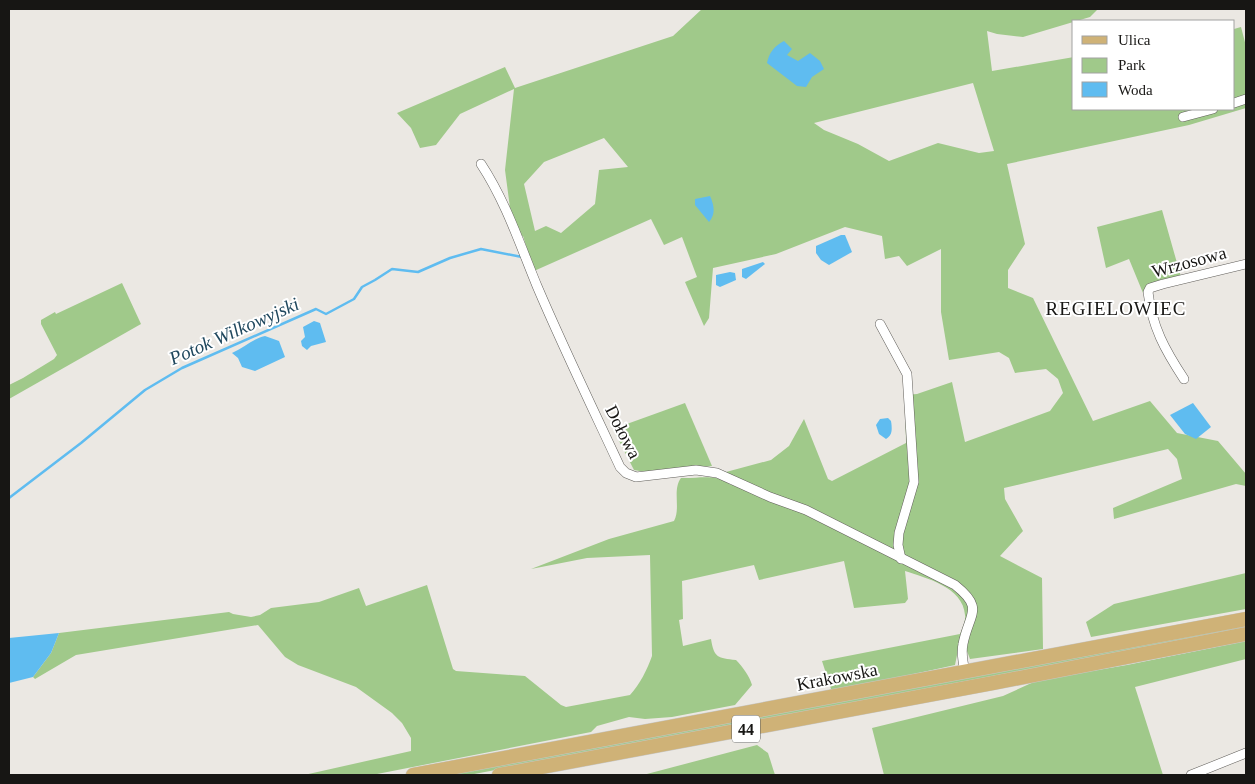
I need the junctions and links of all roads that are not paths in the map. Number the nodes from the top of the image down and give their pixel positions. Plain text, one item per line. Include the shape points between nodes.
1 (1209, 110) edge
2 (1184, 117) dead end
3 (481, 164) dead end
4 (1246, 264) edge
5 (880, 324) dead end
6 (1184, 379) dead end
7 (901, 559) junction
8 (1246, 619) edge
9 (1246, 634) edge
10 (965, 672) junction
11 (1246, 754) edge
12 (414, 775) edge
13 (499, 775) edge
14 (1191, 775) edge

1 - 2 street
3 - 7 street, Dołowa via 518,235 556,330 620,467 626,473 636,477 696,470 717,473 806,510
4 - 6 street, Wrzosowa via 1150,288 1148,292 1159,337
5 - 7 street via 907,374 914,482 899,533
7 - 10 street, Dołowa via 954,585 972,604 973,612 963,645
8 - 10 main road, Krakowska / 44
9 - 13 main road, Krakowska / 44
10 - 12 main road, Krakowska / 44
11 - 14 street

